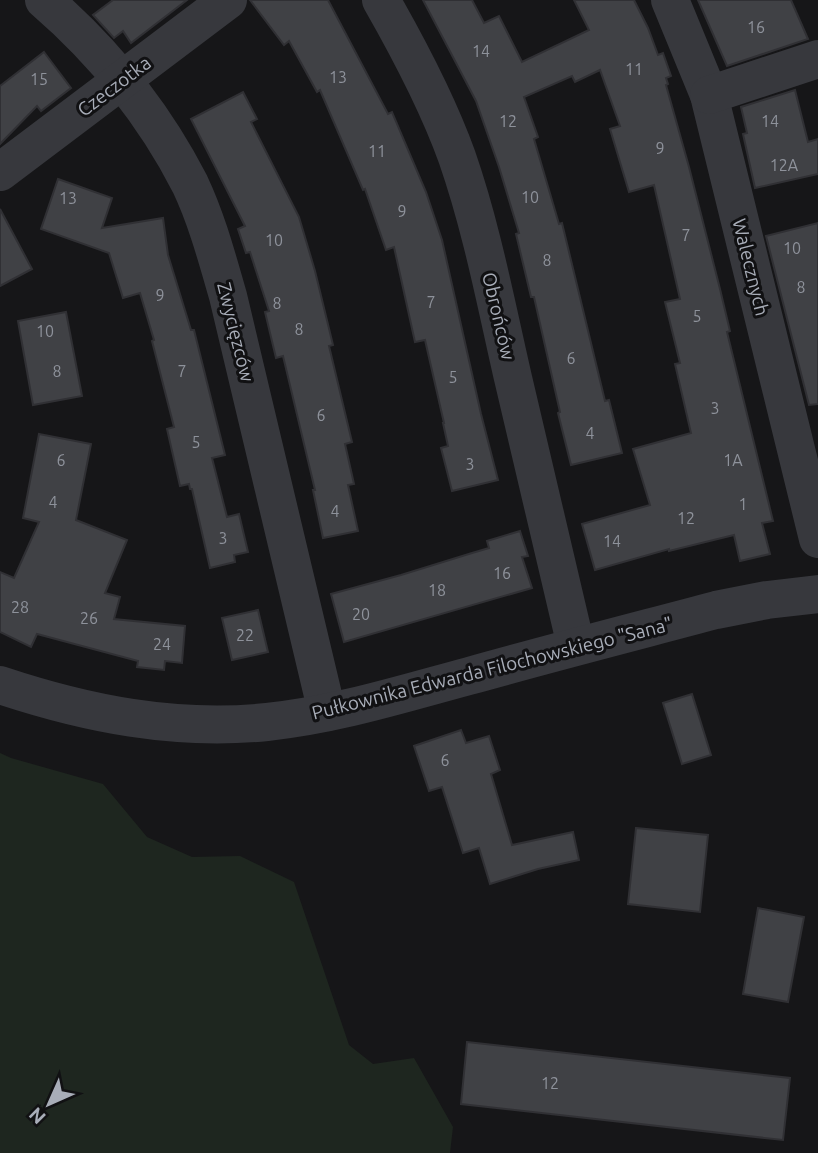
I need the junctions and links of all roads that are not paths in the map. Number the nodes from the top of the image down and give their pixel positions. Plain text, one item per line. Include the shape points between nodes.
1 (44, 0) edge
2 (228, 0) edge
3 (381, 0) edge
4 (670, 0) edge
5 (818, 59) edge
6 (121, 80) junction
7 (709, 95) junction
8 (0, 172) edge
9 (818, 539) edge
10 (818, 594) edge
11 (576, 646) junction
12 (0, 685) edge
13 (327, 712) junction

1 - 6 street, Zwycięzców
2 - 6 street, Czeczotka
3 - 11 street, Obrońców via 445,128 475,217
4 - 7 street, Walecznych
5 - 7 street
6 - 8 street, Czeczotka
6 - 13 street, Zwycięzców via 164,139 212,240
7 - 9 street, Walecznych
10 - 11 street, Pułkownika Edwarda Filochowskiego "Sana" via 716,610
11 - 13 street, Pułkownika Edwarda Filochowskiego "Sana"
12 - 13 street, Pułkownika Edwarda Filochowskiego "Sana" via 78,709 141,720 266,722

